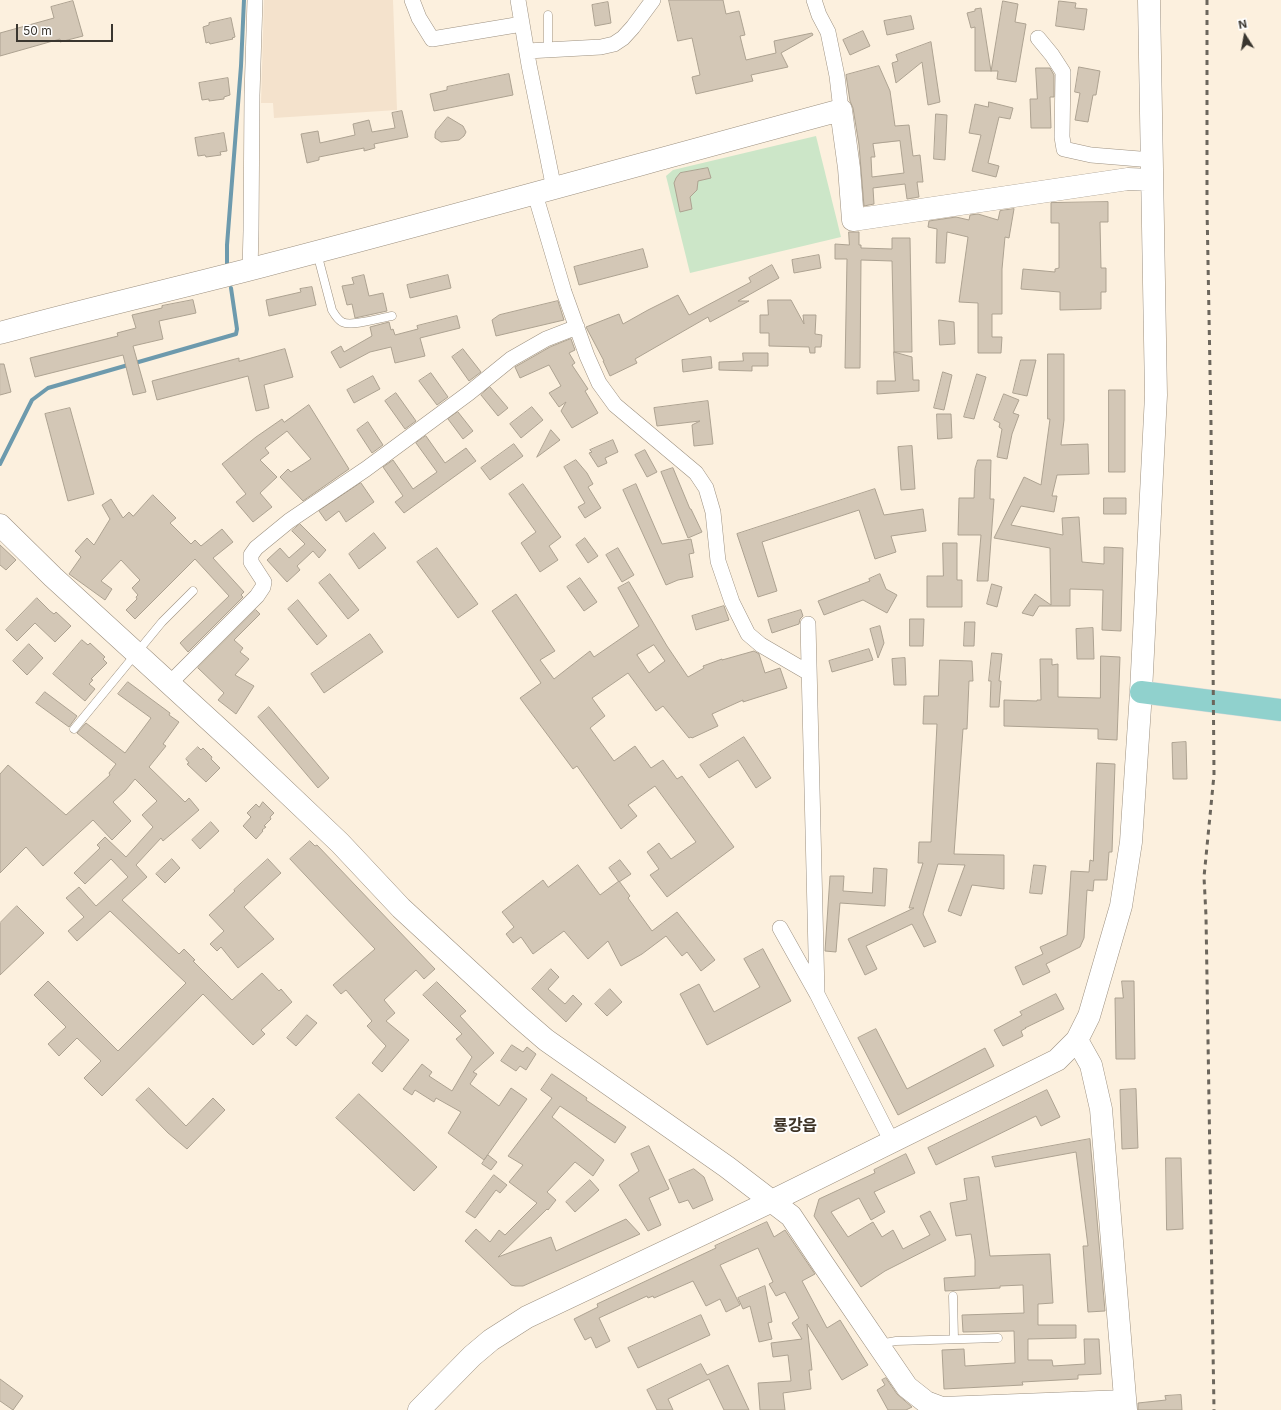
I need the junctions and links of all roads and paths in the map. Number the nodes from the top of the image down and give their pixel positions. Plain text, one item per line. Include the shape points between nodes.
1 (256, 0) edge
2 (412, 0) edge
3 (518, 0) edge
4 (653, 0) edge
5 (814, 0) edge
6 (1154, 1) edge
7 (548, 15) dead end
8 (522, 24) junction
9 (1038, 38) dead end
10 (548, 49) junction
11 (527, 51) junction
12 (842, 110) junction
13 (1152, 170) junction
14 (544, 191) junction
15 (317, 252) junction
16 (250, 270) junction
17 (392, 316) dead end
18 (577, 326) junction
19 (0, 333) edge
20 (0, 525) edge
21 (193, 590) dead end
22 (808, 624) dead end
23 (137, 653) junction
24 (809, 673) junction
25 (170, 683) junction
26 (1141, 692) junction
27 (1281, 710) edge
28 (74, 729) dead end
29 (780, 928) dead end
30 (817, 994) junction
31 (1077, 1040) junction
32 (892, 1142) junction
33 (772, 1201) junction
34 (953, 1296) dead end
35 (998, 1338) dead end
36 (954, 1339) junction
37 (878, 1344) junction
38 (1125, 1405) edge
39 (418, 1410) edge

1 - 16 street
2 - 8 street via 432,39
3 - 8 street
4 - 10 street via 633,27 614,44 601,47
5 - 12 street via 828,32
6 - 13 street
7 - 10 lane
8 - 11 street
9 - 13 street via 1063,72 1064,149
10 - 11 street
11 - 14 street
12 - 13 street via 853,220 1128,178
12 - 14 street
13 - 26 street via 1156,395
14 - 15 street
14 - 18 street via 564,292
15 - 16 street
15 - 17 lane via 332,310 337,319 354,324
16 - 19 street
18 - 24 street via 599,383 615,405 696,473 706,488 713,512 718,561 732,602 748,634 760,645
18 - 25 street via 511,358 456,402 366,469 288,522 256,548 251,555 252,562 264,582 263,587
20 - 23 street
21 - 23 lane
22 - 24 street
23 - 25 street
23 - 28 lane
24 - 30 street
25 - 33 street via 340,843 401,908 522,1020 546,1040
26 - 27 main road
26 - 31 street via 1131,842 1121,906 1089,1016
29 - 30 street
30 - 32 street
31 - 32 street via 1057,1060
31 - 38 street via 1091,1065 1101,1109
32 - 33 street
33 - 37 street via 791,1216
33 - 39 street via 527,1317 491,1340 472,1356
34 - 36 lane
35 - 36 lane
36 - 37 lane
37 - 38 street via 907,1387 926,1402 942,1408

